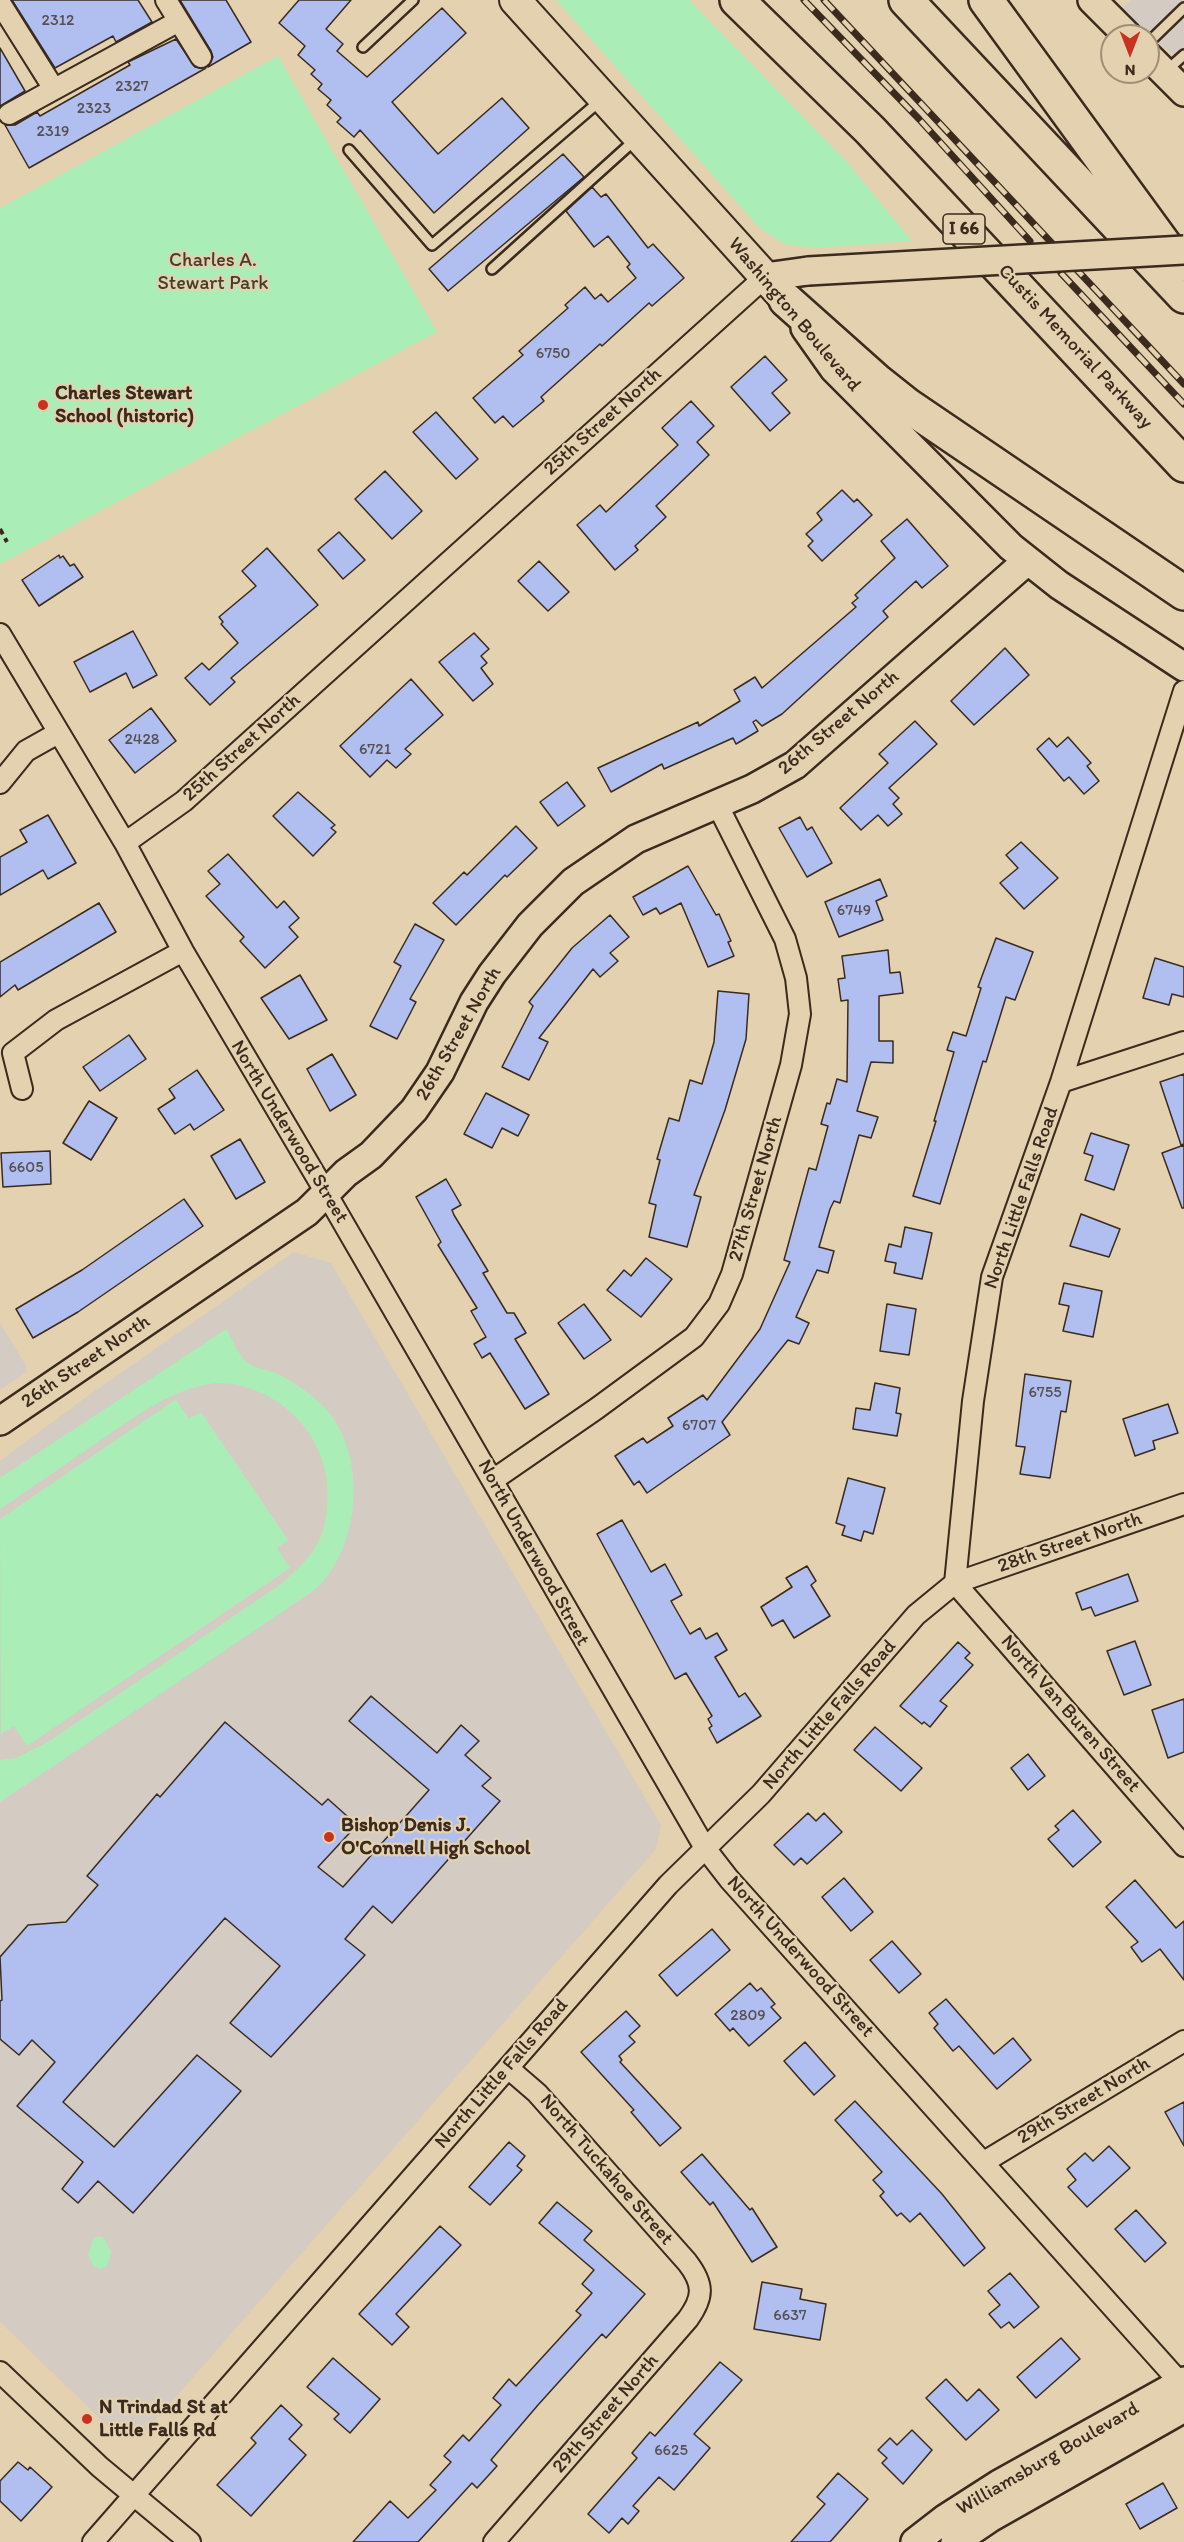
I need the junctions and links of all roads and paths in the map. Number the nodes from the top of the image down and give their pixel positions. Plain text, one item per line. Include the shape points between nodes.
1 (166, 0) edge
2 (413, 0) edge
3 (515, 0) edge
4 (737, 0) edge
5 (906, 0) edge
6 (986, 0) edge
7 (1092, 0) edge
8 (0, 3) edge
9 (1183, 12) edge
10 (179, 21) junction
11 (1116, 24) edge
12 (1160, 33) edge
13 (363, 48) dead end
14 (201, 57) dead end
15 (1166, 61) edge
16 (54, 88) junction
17 (1184, 92) edge
18 (604, 98) junction
19 (9, 114) dead end
20 (638, 137) junction
21 (349, 150) dead end
22 (1184, 250) edge
23 (492, 269) dead end
24 (1184, 271) edge
25 (775, 288) junction
26 (1184, 296) edge
27 (1184, 465) edge
28 (0, 529) edge
29 (8, 542) dead end
30 (1026, 561) junction
31 (1184, 593) edge
32 (0, 634) edge
33 (1184, 667) edge
34 (1184, 691) edge
35 (58, 733) junction
36 (0, 783) edge
37 (717, 804) junction
38 (125, 843) junction
39 (183, 951) junction
40 (1184, 1042) edge
41 (1061, 1082) junction
42 (22, 1089) dead end
43 (326, 1193) junction
44 (0, 1421) edge
45 (493, 1480) junction
46 (1184, 1504) edge
47 (956, 1583) junction
48 (1184, 1846) edge
49 (705, 1848) junction
50 (1184, 2041) edge
51 (508, 2068) junction
52 (984, 2162) junction
53 (698, 2278) joint
54 (0, 2372) edge
55 (1183, 2390) edge
56 (136, 2494) junction
57 (93, 2542) edge
58 (190, 2542) edge
59 (494, 2542) edge
60 (915, 2542) edge
61 (956, 2542) edge

1 - 10 street
2 - 13 lane
3 - 18 main road, Washington Boulevard
4 - 27 highway, Custis Memorial Parkway / I 66 via 870,130
5 - 26 highway
6 - 24 highway
7 - 11 main road
8 - 16 street
9 - 12 lane
10 - 14 street
10 - 16 street
15 - 17 main road
16 - 19 street
18 - 20 main road, Washington Boulevard
18 - 21 lane via 432,245
20 - 23 lane
20 - 25 main road, Washington Boulevard
22 - 25 main road, bridge via 808,271
25 - 30 main road, Washington Boulevard via 834,369
25 - 31 highway via 907,405
25 - 38 street, 25th Street North via 184,801
28 - 29 path
30 - 33 main road, Washington Boulevard
30 - 37 main road, 26th Street North via 807,756 773,779
32 - 35 street, North Underwood Street
34 - 41 street, North Little Falls Road
35 - 36 street via 26,751
35 - 38 street, North Underwood Street
37 - 43 main road, 26th Street North via 628,843 580,877 543,910 481,990 440,1072 419,1104 371,1155 345,1173
37 - 45 street, 27th Street North via 785,939 796,978 800,1014 791,1065 732,1274 719,1304 694,1337
38 - 39 street, North Underwood Street
39 - 42 street via 56,1020 13,1053
39 - 43 street, North Underwood Street
40 - 41 street
41 - 47 street, North Little Falls Road via 992,1277 973,1401
43 - 44 main road, 26th Street North via 307,1212
43 - 45 street, North Underwood Street
45 - 49 street, North Underwood Street
46 - 47 street, 28th Street North
47 - 48 street, North Van Buren Street
47 - 49 street, North Little Falls Road via 916,1615 761,1794
49 - 51 street, North Little Falls Road
49 - 52 street, North Underwood Street
50 - 52 street, 29th Street North
51 - 53 street, North Tuckahoe Street via 537,2092
51 - 56 street, North Little Falls Road
52 - 55 street, North Underwood Street
53 - 59 street, 29th Street North via 700,2300 688,2319
54 - 56 street via 100,2468
55 - 60 main road, Williamsburg Boulevard via 999,2484
55 - 61 main road, Williamsburg Boulevard
56 - 57 street, North Little Falls Road
56 - 58 street

